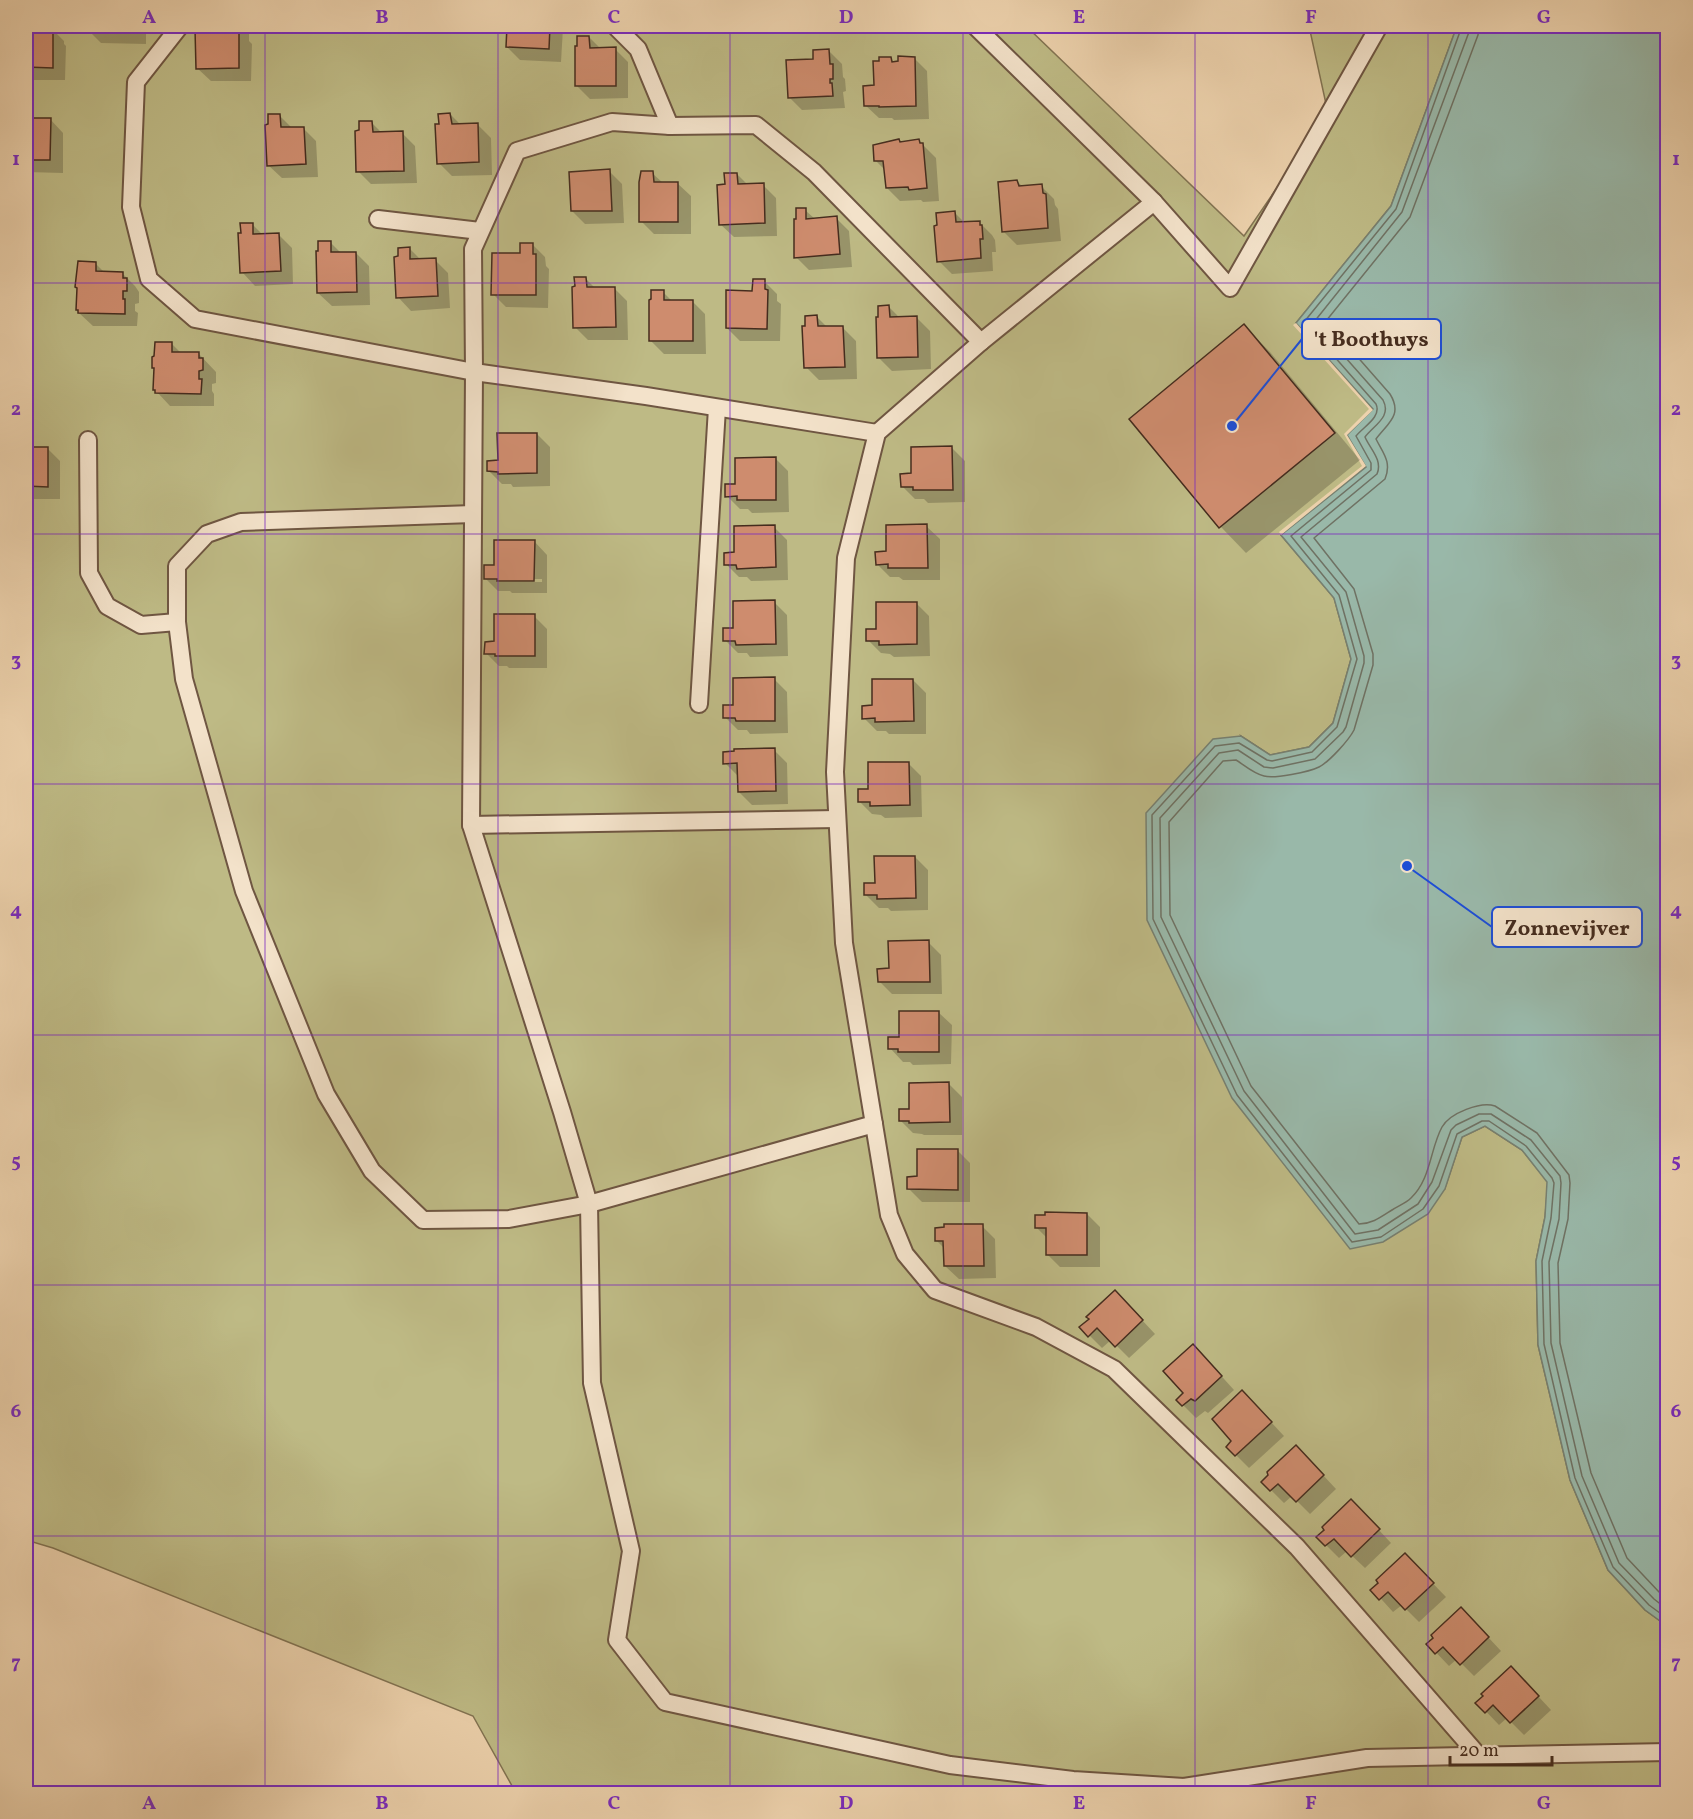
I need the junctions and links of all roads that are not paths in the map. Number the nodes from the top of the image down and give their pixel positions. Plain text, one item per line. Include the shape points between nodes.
1 (180, 26) edge
2 (615, 26) edge
3 (975, 26) edge
4 (1379, 26) edge
5 (670, 126) junction
6 (1154, 202) junction
7 (378, 219) dead end
8 (480, 231) junction
9 (981, 342) junction
10 (474, 372) junction
11 (717, 408) junction
12 (878, 433) junction
13 (88, 440) dead end
14 (473, 514) junction
15 (177, 622) junction
16 (699, 704) dead end
17 (837, 819) junction
18 (471, 825) junction
19 (874, 1124) junction
20 (589, 1204) junction
21 (1668, 1752) edge
22 (1478, 1755) junction

1 - 10 lane via 136,82 131,207 149,279 195,319
2 - 5 lane via 638,49
3 - 6 lane
4 - 6 lane via 1230,288
5 - 8 lane via 612,122 517,151
5 - 9 lane via 756,125 813,172
6 - 9 lane
7 - 8 lane
8 - 10 lane via 473,249
9 - 12 lane
10 - 11 lane
10 - 14 lane
11 - 12 lane
11 - 16 lane
12 - 17 lane via 846,558 835,772
13 - 15 lane via 89,573 107,606 141,625
14 - 15 lane via 241,522 207,534 177,566
14 - 18 lane
15 - 20 lane via 184,679 244,891 326,1094 372,1171 423,1220 509,1219
17 - 18 lane
17 - 19 lane via 844,943
18 - 20 lane
19 - 20 lane
19 - 22 lane via 889,1215 905,1254 935,1290 1036,1327 1113,1368 1297,1547
20 - 22 lane via 592,1383 631,1551 617,1640 665,1702 950,1765 1073,1780 1184,1787 1367,1758
21 - 22 lane

